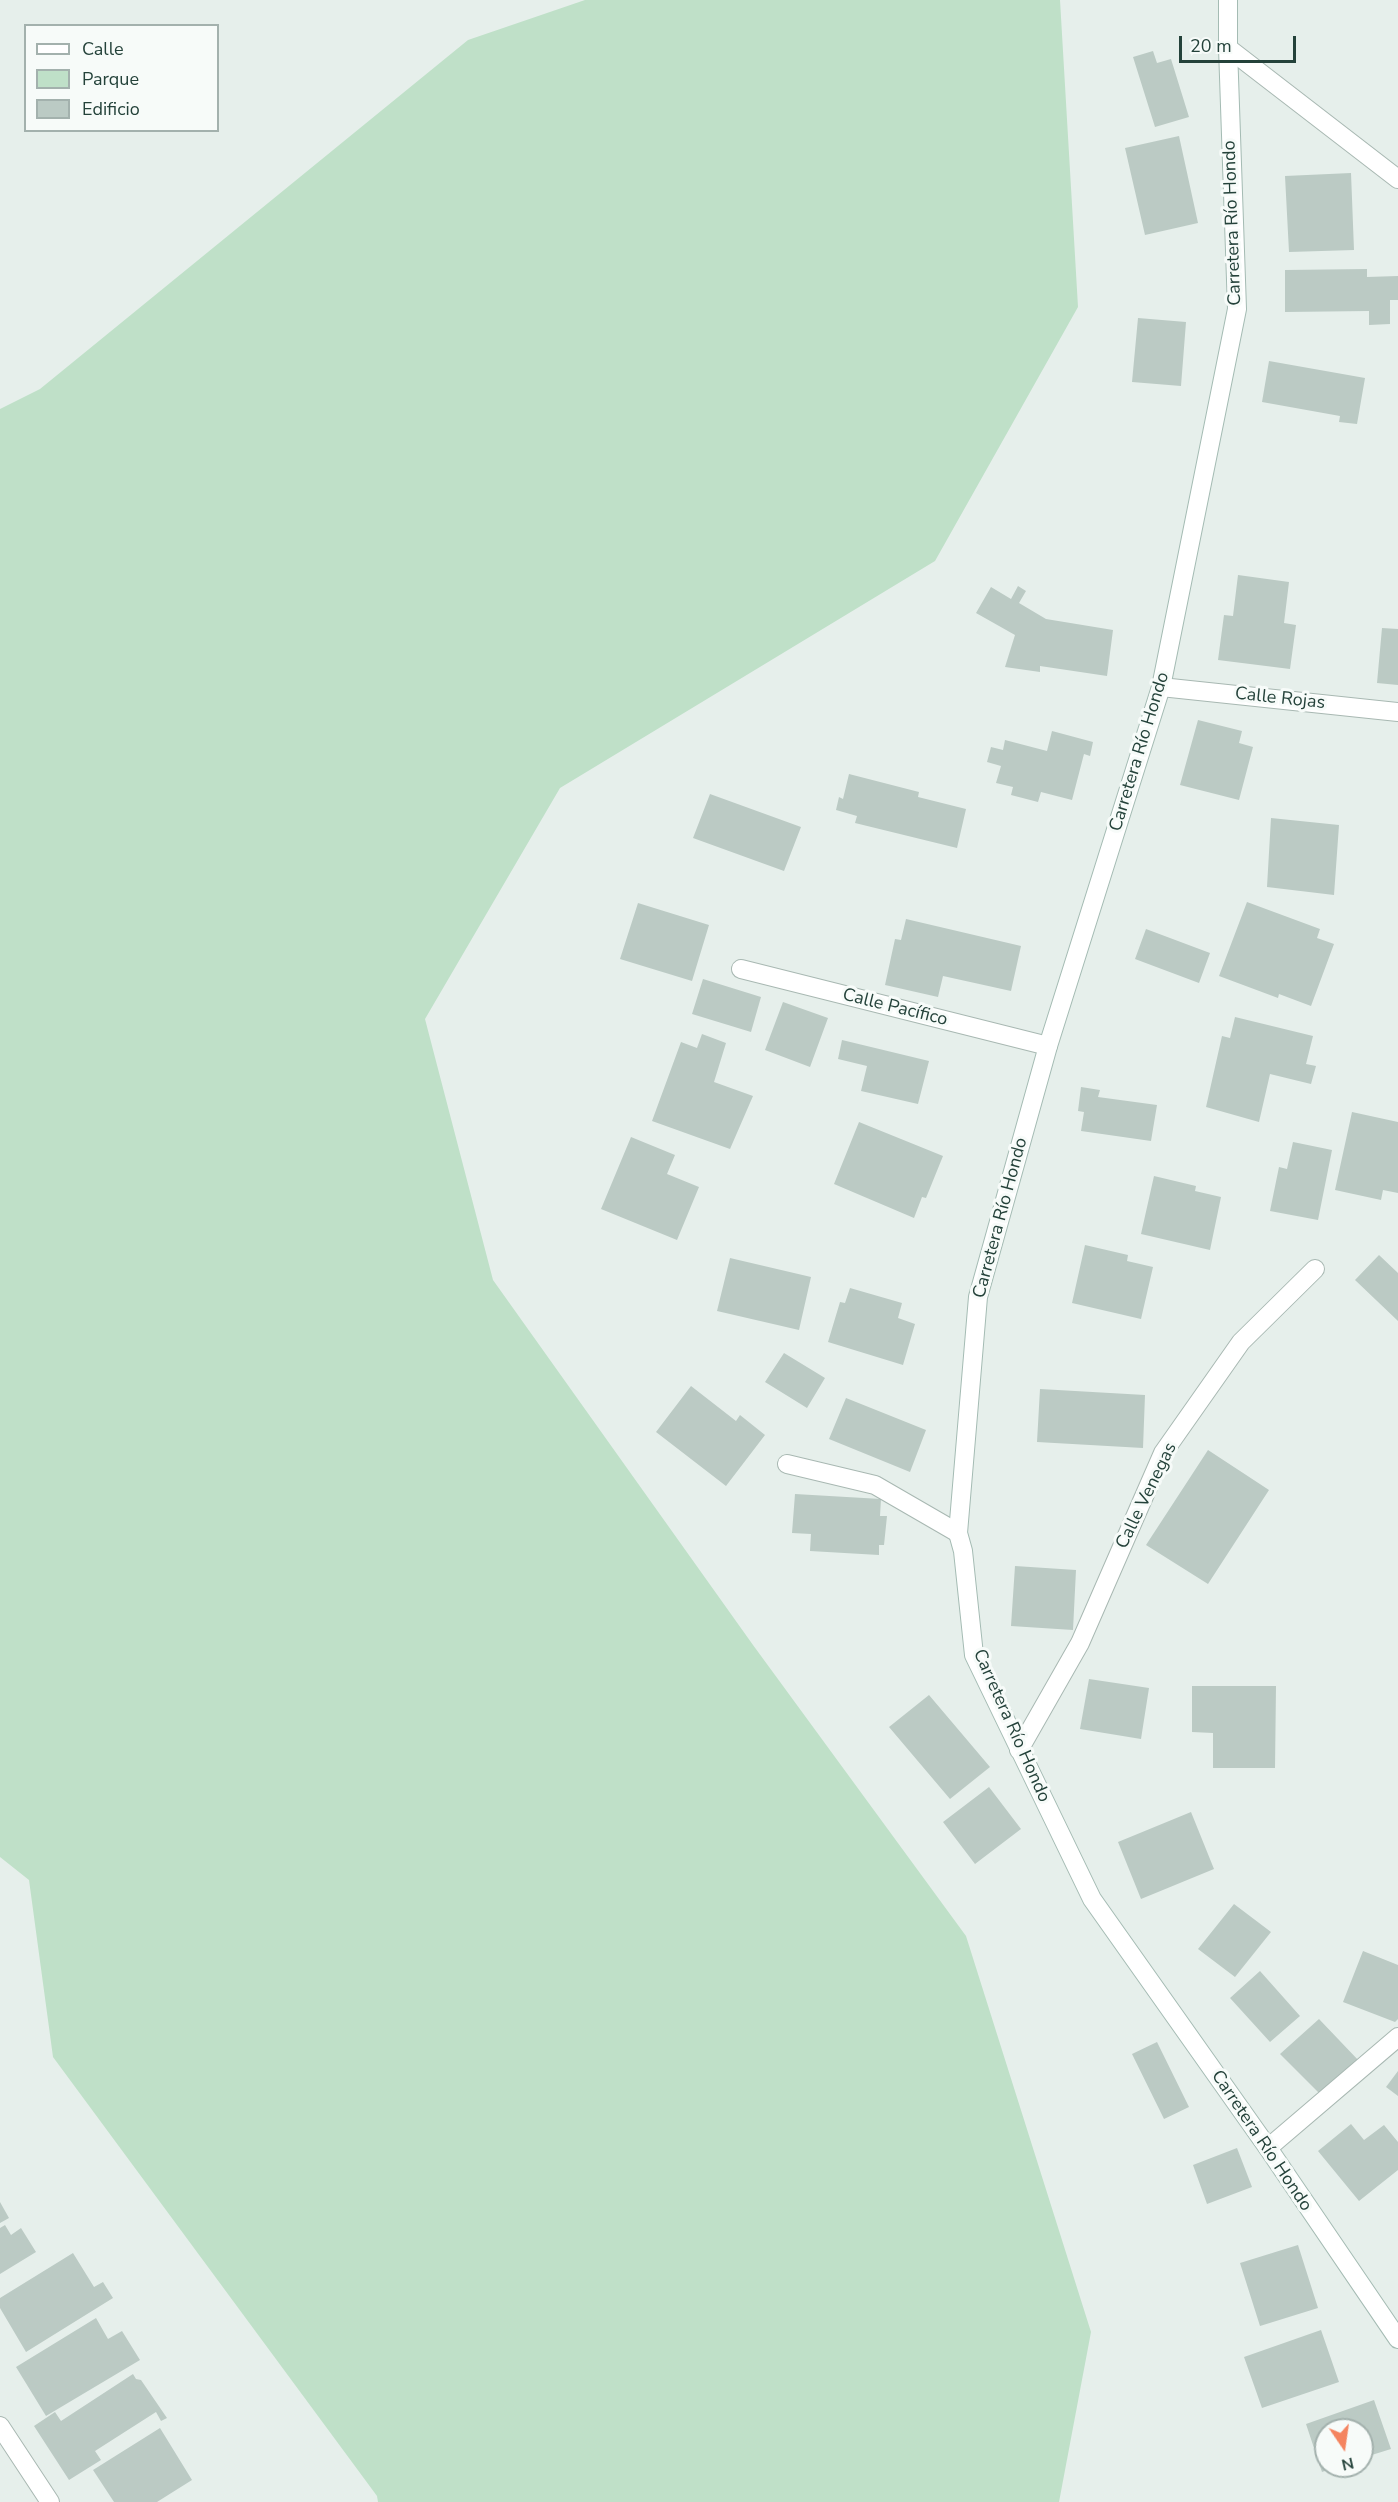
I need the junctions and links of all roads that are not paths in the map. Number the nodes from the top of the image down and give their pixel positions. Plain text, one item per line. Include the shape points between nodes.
1 (1228, 0) edge
2 (1228, 48) junction
3 (1398, 179) edge
4 (1161, 687) junction
5 (1398, 712) edge
6 (741, 969) dead end
7 (1048, 1046) junction
8 (1315, 1269) dead end
9 (787, 1464) dead end
10 (958, 1533) junction
11 (1019, 1750) junction
12 (1398, 2037) edge
13 (1268, 2148) junction
14 (1398, 2339) edge
15 (0, 2426) edge
16 (50, 2502) edge

1 - 2 street, Carretera Río Hondo
2 - 3 street
2 - 4 street, Carretera Río Hondo via 1237,309
4 - 5 street, Calle Rojas
4 - 7 street, Carretera Río Hondo
6 - 7 street, Calle Pacífico
7 - 10 street, Carretera Río Hondo via 978,1297
8 - 11 street, Calle Venegas via 1241,1342 1163,1453 1080,1643
9 - 10 street via 875,1485
10 - 11 street, Carretera Río Hondo via 974,1655
11 - 13 street, Carretera Río Hondo via 1092,1899
12 - 13 street
13 - 14 street, Carretera Río Hondo
15 - 16 street

